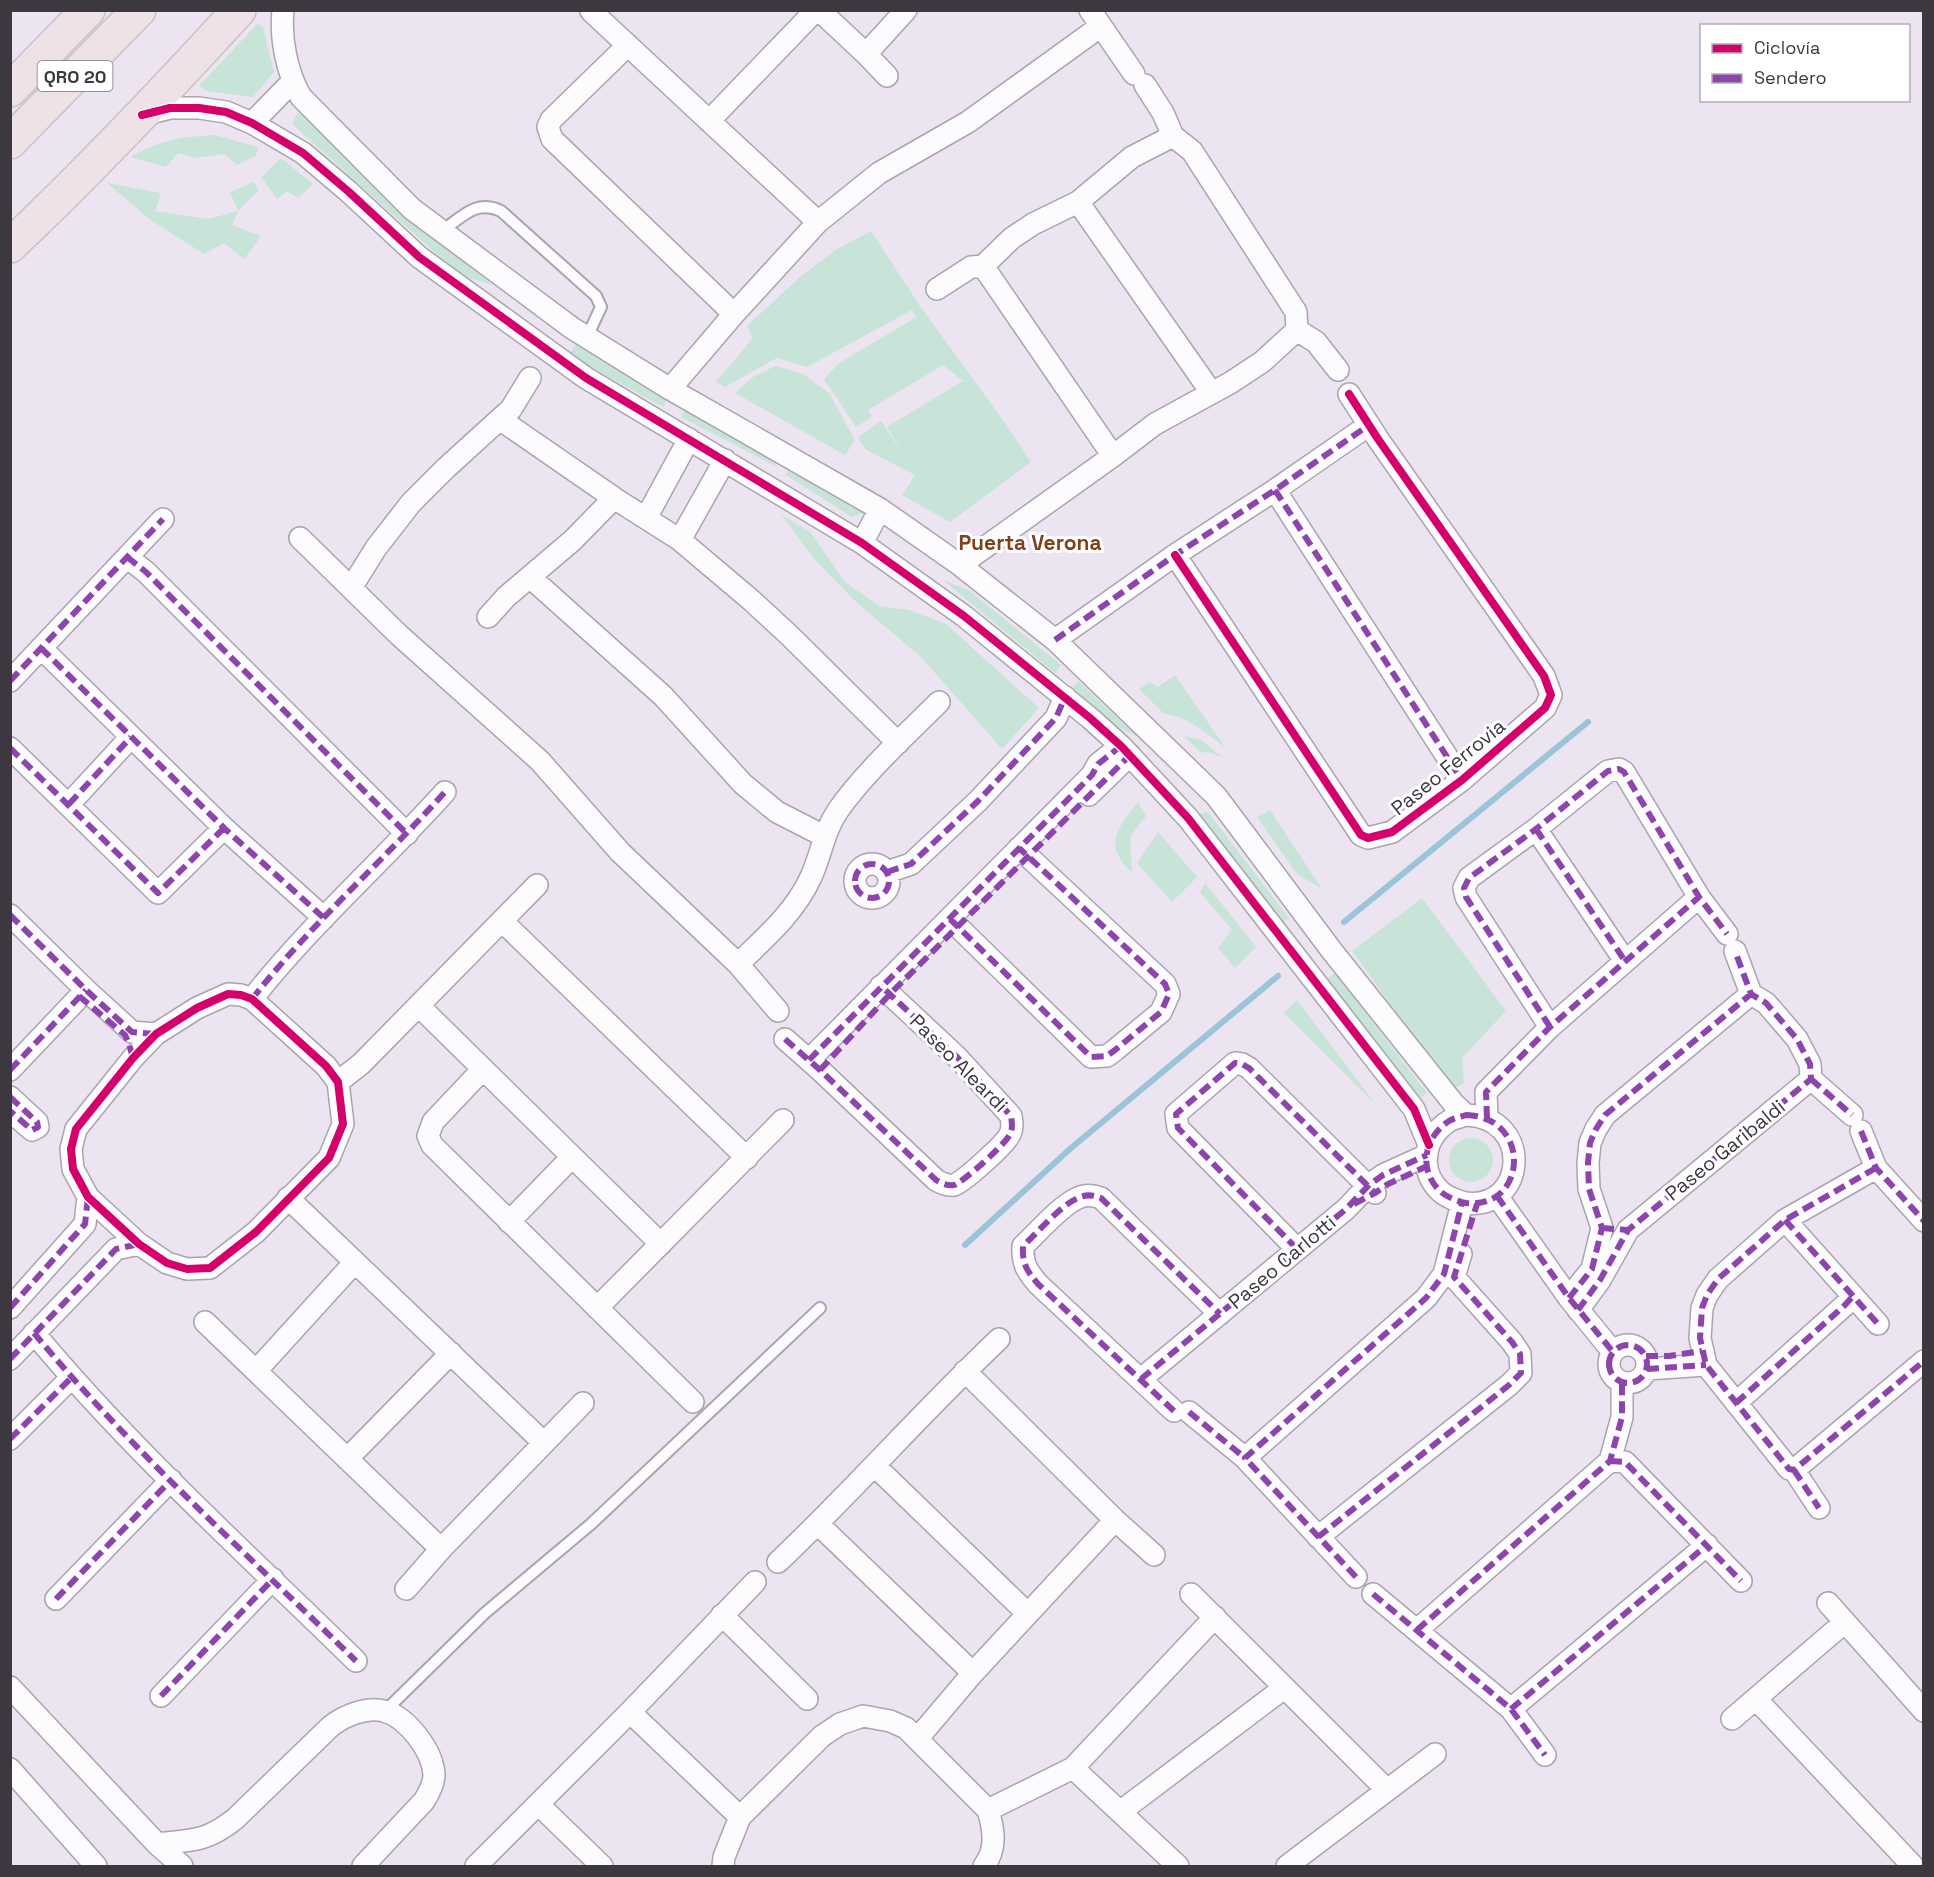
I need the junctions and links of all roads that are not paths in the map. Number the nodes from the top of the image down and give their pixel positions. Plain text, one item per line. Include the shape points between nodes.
1 (88, 10) edge
2 (139, 10) edge
3 (239, 10) edge
4 (284, 10) edge
5 (817, 10) edge
6 (906, 10) edge
7 (591, 11) edge
8 (1095, 18) edge
9 (627, 45) junction
10 (866, 54) junction
11 (887, 76) dead end
12 (292, 82) junction
13 (10, 90) edge
14 (142, 115) junction
15 (709, 121) junction
16 (252, 123) junction
17 (1173, 136) junction
18 (10, 142) edge
19 (1078, 202) junction
20 (818, 222) junction
21 (442, 231) junction
22 (10, 246) edge
23 (982, 266) junction
24 (937, 290) dead end
25 (734, 314) junction
26 (1297, 330) junction
27 (579, 333) junction
28 (555, 357) junction
29 (1338, 370) dead end
30 (530, 378) dead end
31 (670, 389) junction
32 (1211, 392) junction
33 (1348, 394) dead end
34 (501, 420) junction
35 (1369, 425) junction
36 (689, 439) junction
37 (1113, 456) junction
38 (725, 460) junction
39 (1275, 490) junction
40 (614, 498) junction
41 (880, 509) junction
42 (645, 518) junction
43 (163, 519) dead end
44 (300, 538) dead end
45 (680, 540) junction
46 (862, 543) junction
47 (1175, 555) junction
48 (128, 557) junction
49 (960, 565) junction
50 (531, 578) junction
51 (351, 588) junction
52 (488, 617) dead end
53 (1055, 640) junction
54 (42, 648) junction
55 (10, 681) edge
56 (1065, 697) junction
57 (939, 702) dead end
58 (131, 737) junction
59 (898, 742) junction
60 (10, 748) edge
61 (1126, 750) junction
62 (1462, 780) junction
63 (445, 792) dead end
64 (1216, 796) junction
65 (69, 804) junction
66 (1188, 818) junction
67 (224, 828) junction
68 (1536, 829) junction
69 (407, 834) junction
70 (824, 836) junction
71 (1023, 852) junction
72 (886, 872) dead end
73 (537, 885) dead end
74 (1699, 897) junction
75 (10, 915) edge
76 (324, 918) junction
77 (502, 921) junction
78 (954, 923) junction
79 (1625, 961) junction
80 (738, 964) junction
81 (886, 990) junction
82 (82, 993) junction
83 (1751, 994) junction
84 (252, 999) junction
85 (418, 1006) junction
86 (778, 1011) dead end
87 (1550, 1027) junction
88 (156, 1034) junction
89 (785, 1039) dead end
90 (133, 1058) junction
91 (815, 1065) junction
92 (483, 1069) junction
93 (10, 1070) edge
94 (1811, 1079) junction
95 (338, 1082) junction
96 (10, 1097) edge
97 (10, 1111) edge
98 (1477, 1117) junction
99 (783, 1120) dead end
100 (1427, 1155) junction
101 (572, 1157) junction
102 (747, 1158) junction
103 (1876, 1168) junction
104 (1372, 1190) junction
105 (88, 1197) junction
106 (1497, 1197) junction
107 (288, 1198) junction
108 (1469, 1203) junction
109 (1785, 1220) junction
110 (1923, 1221) edge
111 (509, 1222) junction
112 (1602, 1228) junction
113 (1628, 1230) junction
114 (139, 1244) junction
115 (661, 1244) junction
116 (1297, 1249) junction
117 (356, 1262) junction
118 (1449, 1275) junction
119 (1853, 1296) junction
120 (12, 1302) edge
121 (1574, 1304) junction
122 (597, 1308) junction
123 (820, 1308) dead end
124 (1220, 1314) junction
125 (205, 1322) dead end
126 (1878, 1324) dead end
127 (34, 1333) junction
128 (999, 1339) dead end
129 (1612, 1352) junction
130 (451, 1353) junction
131 (1704, 1358) junction
132 (10, 1359) edge
133 (1923, 1361) edge
134 (1646, 1363) junction
135 (256, 1371) junction
136 (965, 1371) junction
137 (71, 1378) junction
138 (1141, 1379) junction
139 (1622, 1383) junction
140 (693, 1402) dead end
141 (583, 1403) dead end
142 (1736, 1403) junction
143 (10, 1439) edge
144 (544, 1443) junction
145 (1245, 1458) junction
146 (347, 1459) junction
147 (1610, 1461) junction
148 (875, 1466) junction
149 (1794, 1470) junction
150 (171, 1480) junction
151 (1819, 1508) dead end
152 (1115, 1520) junction
153 (818, 1524) junction
154 (1318, 1537) junction
155 (1707, 1545) junction
156 (441, 1549) junction
157 (1154, 1555) dead end
158 (778, 1562) dead end
159 (1356, 1577) dead end
160 (273, 1579) junction
161 (1742, 1581) dead end
162 (755, 1582) dead end
163 (406, 1589) dead end
164 (1191, 1594) dead end
165 (1373, 1594) dead end
166 (56, 1599) dead end
167 (1828, 1603) dead end
168 (1027, 1613) junction
169 (722, 1615) junction
170 (1215, 1617) junction
171 (1845, 1622) junction
172 (1417, 1630) junction
173 (356, 1661) dead end
174 (973, 1673) junction
175 (10, 1687) edge
176 (1284, 1688) junction
177 (161, 1696) dead end
178 (807, 1699) dead end
179 (1756, 1699) junction
180 (1511, 1710) junction
181 (385, 1711) junction
182 (1923, 1711) edge
183 (630, 1712) junction
184 (1732, 1719) dead end
185 (918, 1738) junction
186 (1435, 1754) dead end
187 (1545, 1755) dead end
188 (1073, 1767) junction
189 (10, 1769) edge
190 (1387, 1790) junction
191 (539, 1805) junction
192 (988, 1810) junction
193 (1120, 1812) junction
194 (740, 1817) junction
195 (158, 1844) junction
196 (96, 1866) edge
197 (182, 1866) edge
198 (363, 1866) edge
199 (476, 1866) edge
200 (602, 1866) edge
201 (723, 1866) edge
202 (984, 1866) edge
203 (1178, 1866) edge
204 (1287, 1866) edge
205 (1912, 1866) edge

1 - 13 highway, QRO 20
2 - 18 highway, QRO 20
3 - 14 highway
4 - 12 street via 282,20
5 - 10 street
5 - 15 street
6 - 10 street
7 - 9 street
8 - 17 street via 1163,113
8 - 20 street via 968,122 879,173
9 - 15 street
9 - 25 street via 551,120 548,127 552,139
10 - 11 street
12 - 16 street
12 - 21 street via 301,97 412,209
14 - 16 street via 170,108 199,108 226,112
14 - 22 highway
15 - 20 street
16 - 28 street via 303,153 419,256
17 - 19 street via 1132,157
17 - 26 street via 1192,151 1296,312
19 - 23 street via 1012,237
19 - 32 street
20 - 25 street
21 - 27 street
21 - 27 lane via 481,206 501,211 596,296 601,307
23 - 24 street via 971,267
23 - 37 street
25 - 31 street
26 - 29 street via 1316,342
26 - 32 street via 1262,362
27 - 28 street
27 - 31 street
28 - 36 street
30 - 34 street
31 - 41 street
32 - 37 street via 1155,424
33 - 35 street, Paseo Ferrovia
34 - 40 street
34 - 51 street via 411,503
35 - 39 street
35 - 62 street, Paseo Ferrovia via 1544,676 1551,695 1545,708
36 - 38 street
36 - 42 street
37 - 49 street
38 - 45 street
38 - 46 street
39 - 47 street
39 - 62 street
40 - 42 street
40 - 50 street
41 - 46 street
41 - 49 street
42 - 45 street
43 - 48 street
44 - 51 street
45 - 59 street via 790,636
46 - 56 street via 964,616
47 - 53 street
47 - 62 street, Paseo Ferrovia via 1361,835 1368,838 1392,832
48 - 54 street
48 - 69 street
49 - 53 street
50 - 52 street
50 - 70 street via 663,696 743,784 777,812
51 - 80 street via 540,761 621,852
53 - 64 street
54 - 55 street
54 - 58 street
56 - 61 street
56 - 72 street via 1056,718 978,801 911,864
57 - 59 street
58 - 65 street
58 - 67 street
59 - 70 street via 838,810
60 - 65 street
61 - 66 street
61 - 71 street via 1098,764
63 - 69 street
64 - 66 street
64 - 98 street via 1454,1104
65 - 67 street via 158,892
66 - 100 street via 1414,1109
67 - 76 street
68 - 74 street via 1608,771 1619,769
68 - 79 street
68 - 87 street via 1469,878 1464,893
69 - 76 street
70 - 80 street via 799,900
71 - 78 street
71 - 78 street via 1165,984 1169,994 1161,1012 1107,1056 1091,1057
73 - 77 street
74 - 79 street
74 - 83 street via 1731,942
75 - 82 street
76 - 84 street
77 - 85 street
77 - 102 street
78 - 81 street
79 - 87 street
80 - 86 street
81 - 91 street
81 - 91 street, Paseo Aleardi via 1011,1116 1009,1136 1002,1146 958,1183 941,1184
82 - 88 street via 132,1032
82 - 90 street via 125,1035
82 - 93 street
83 - 94 street via 1766,1003 1797,1039 1810,1064
83 - 112 street via 1605,1115 1596,1129 1590,1143 1589,1189
84 - 88 street via 228,994
84 - 95 street via 326,1066
85 - 92 street
85 - 95 street
87 - 98 street via 1486,1092
88 - 90 street
89 - 91 street, Paseo Aleardi
90 - 105 street via 76,1129 70,1149 73,1169
92 - 101 street
92 - 111 street via 433,1122 428,1136 439,1154
94 - 103 street via 1856,1123
94 - 113 street, Paseo Garibaldi
95 - 107 street via 343,1124 329,1158
96 - 97 street via 38,1127 31,1130
98 - 100 street via 1451,1120 1437,1130
98 - 106 street via 1503,1129 1513,1145 1515,1164 1509,1182
99 - 102 street
100 - 104 street via 1383,1175
100 - 108 street via 1433,1182 1442,1194
101 - 111 street
101 - 115 street
102 - 115 street
103 - 109 street
103 - 110 street
104 - 116 street, Paseo Carlotti
104 - 116 street via 1249,1068 1235,1063 1176,1114 1178,1128
105 - 114 street
105 - 120 street via 85,1224
106 - 108 street
106 - 121 street
107 - 114 street via 256,1232 210,1268 187,1269 167,1263
107 - 117 street
108 - 118 street
109 - 119 street
109 - 131 street via 1718,1279 1707,1295 1700,1323
111 - 122 street
112 - 113 street
112 - 121 street via 1592,1269
113 - 121 street, Paseo Garibaldi via 1600,1280
114 - 127 street via 116,1249
115 - 122 street
116 - 124 street, Paseo Carlotti
117 - 130 street
117 - 135 street
118 - 145 street
118 - 154 street via 1512,1342 1520,1354 1521,1374
119 - 126 street
119 - 142 street
121 - 129 street
122 - 140 street
123 - 181 lane via 591,1524 485,1613
124 - 138 street, Paseo Carlotti
124 - 138 street via 1101,1198 1078,1197 1068,1204 1023,1246 1022,1261 1038,1284
125 - 135 street
127 - 132 street
127 - 137 street
128 - 136 street
129 - 134 street via 1630,1345 1636,1347
129 - 139 street via 1609,1370
130 - 144 street
130 - 146 street
131 - 134 street via 1669,1356
131 - 142 street
133 - 149 street
134 - 139 street via 1644,1376 1634,1383
135 - 146 street
136 - 148 street
136 - 152 street
137 - 143 street
137 - 150 street
138 - 145 street
139 - 147 street via 1622,1417
141 - 144 street
142 - 149 street via 1789,1469
144 - 156 street
145 - 154 street
146 - 156 street
147 - 155 street via 1625,1462
147 - 172 street
148 - 153 street
148 - 168 street
149 - 151 street
150 - 160 street
150 - 166 street
152 - 157 street
152 - 168 street
153 - 158 street
153 - 174 street
154 - 159 street
155 - 161 street
155 - 180 street
156 - 163 street
160 - 173 street
160 - 177 street
162 - 169 street
164 - 170 street
165 - 172 street
167 - 171 street
168 - 174 street
169 - 178 street
169 - 183 street
170 - 176 street
170 - 188 street
171 - 179 street
171 - 182 street
172 - 180 street
174 - 185 street
175 - 195 street
176 - 190 street
176 - 193 street
179 - 184 street
179 - 205 street
180 - 187 street
181 - 195 street via 359,1713 336,1722 217,1833
181 - 198 street via 407,1725 427,1752 434,1777 424,1801
183 - 191 street
183 - 194 street
185 - 192 street
185 - 194 street via 891,1721 862,1716 840,1724 822,1736
186 - 190 street
188 - 192 street
188 - 193 street
189 - 196 street
190 - 204 street
191 - 199 street
191 - 200 street
192 - 202 street via 994,1842
193 - 203 street
194 - 201 street
195 - 197 street

